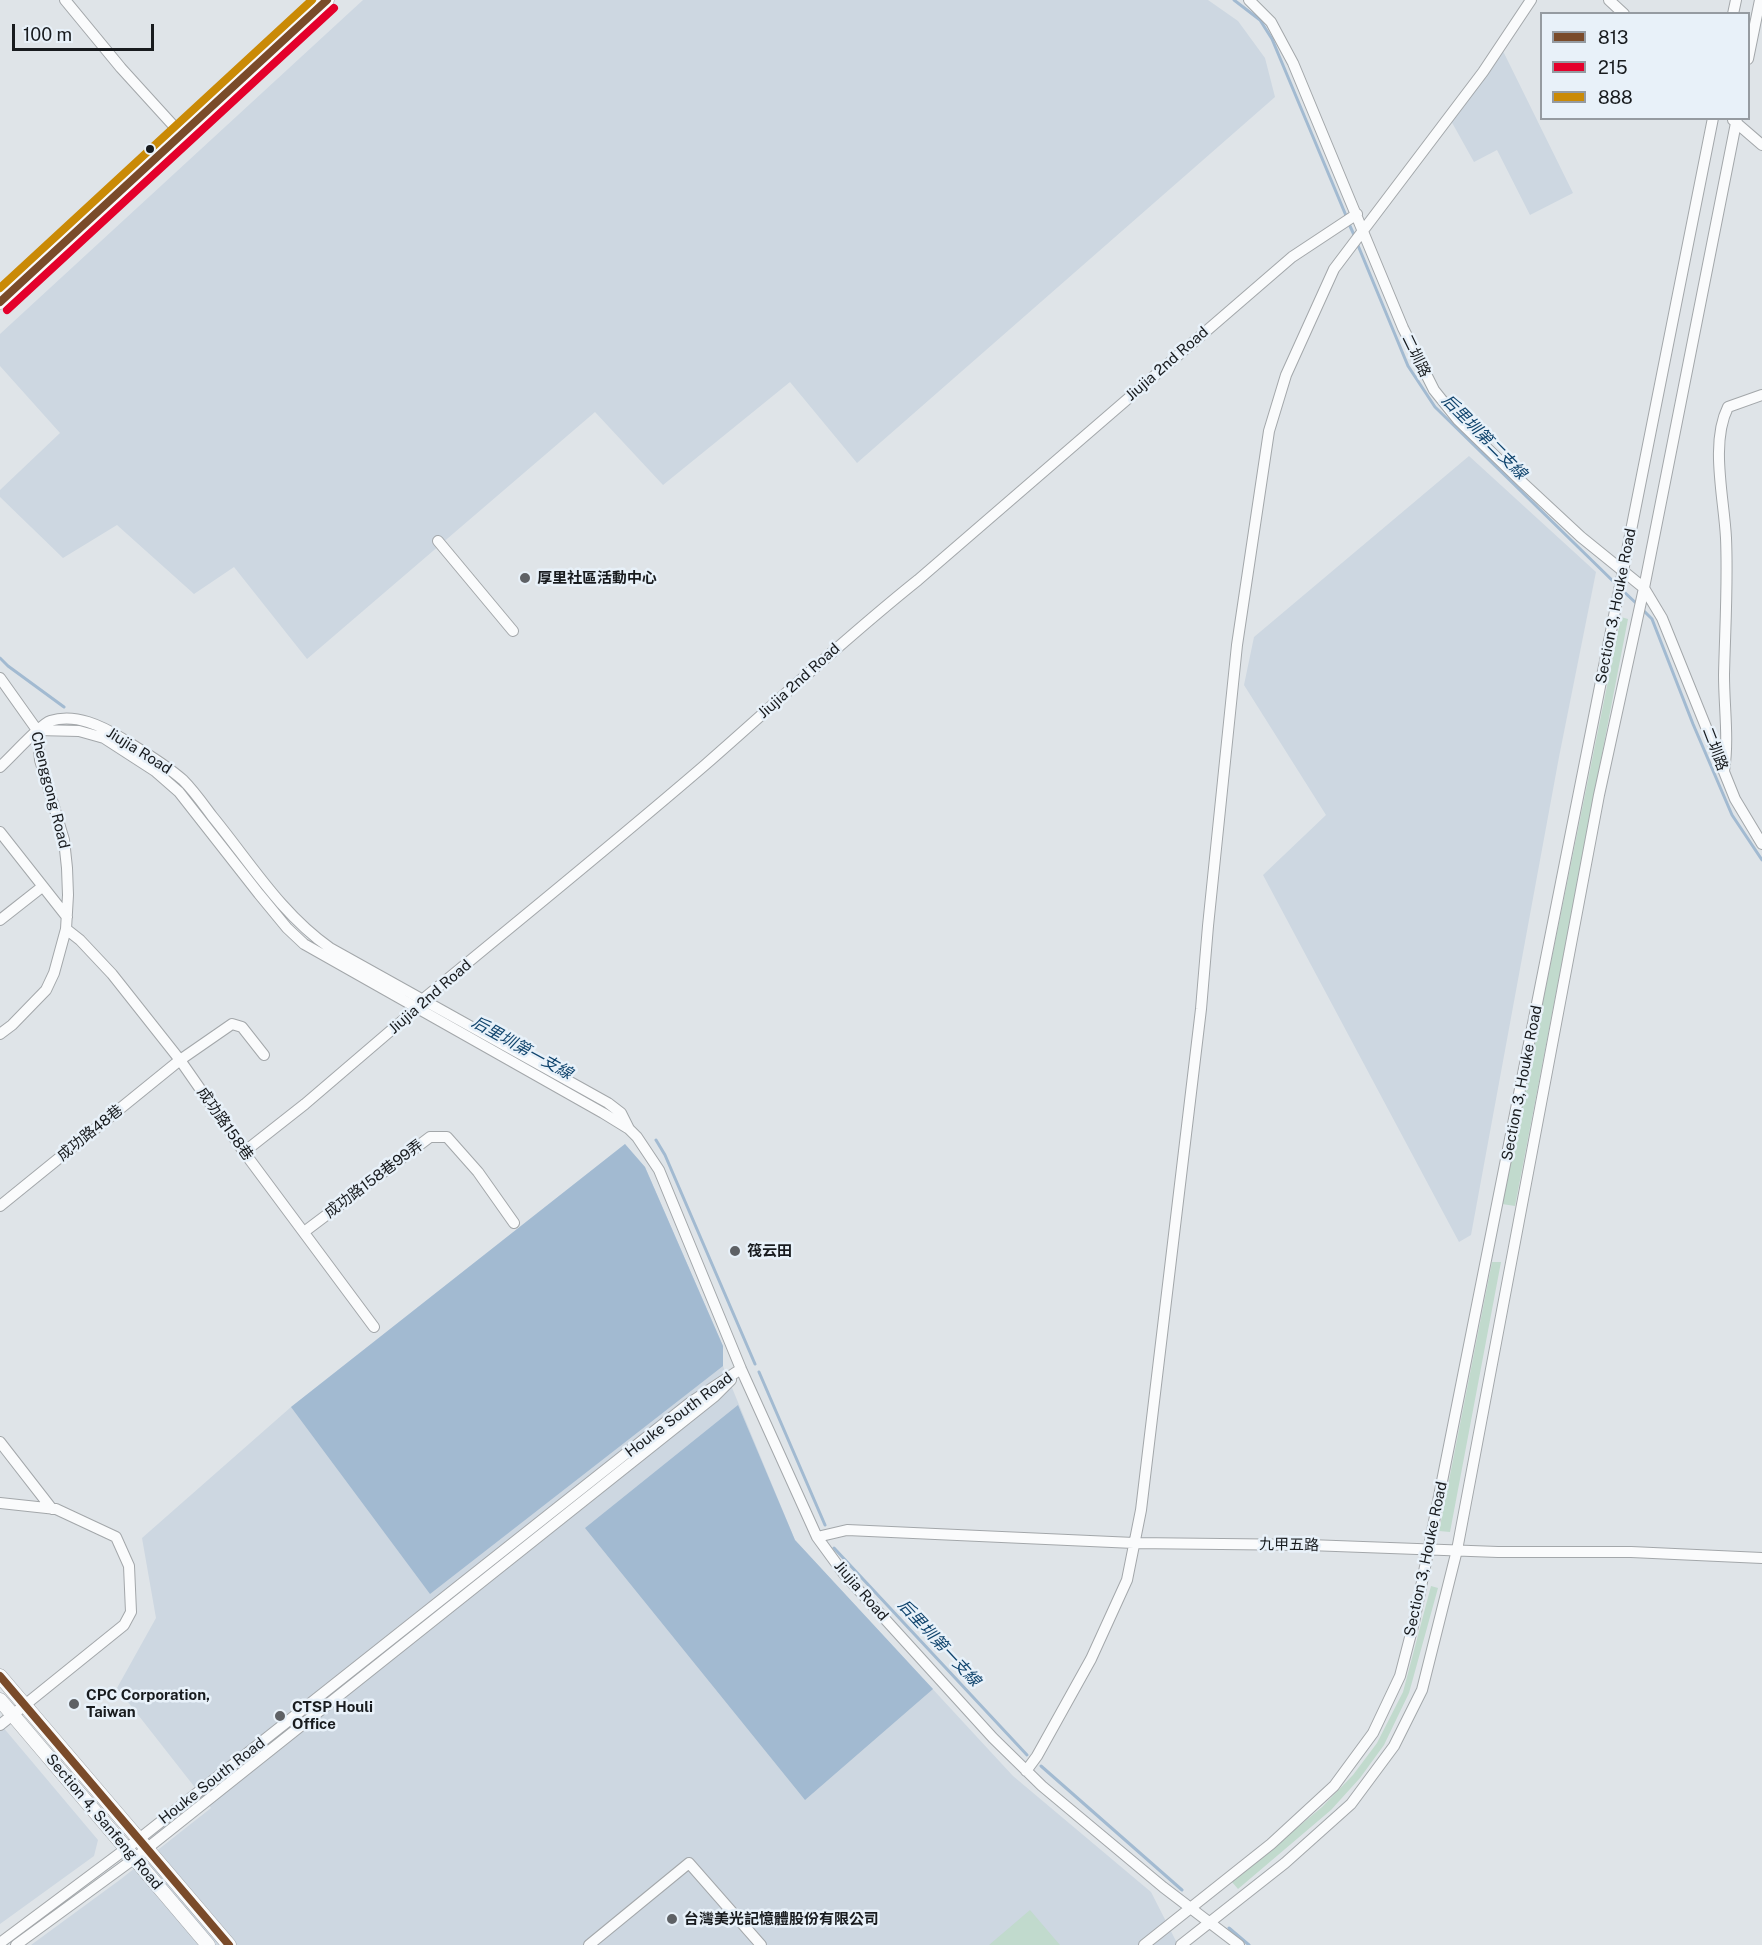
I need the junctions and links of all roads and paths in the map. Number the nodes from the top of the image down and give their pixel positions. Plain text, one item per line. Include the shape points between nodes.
1 (65, 0) edge
2 (327, 0) edge
3 (1250, 0) edge
4 (1531, 0) edge
5 (1609, 0) edge
6 (1760, 0) edge
7 (1622, 12) edge
8 (1750, 54) edge
9 (1713, 120) edge
10 (1735, 120) edge
11 (181, 134) junction
12 (1762, 145) edge
13 (1357, 214) junction
14 (1362, 231) junction
15 (0, 302) edge
16 (1762, 395) edge
17 (438, 541) dead end
18 (1622, 572) junction
19 (1644, 588) junction
20 (513, 631) dead end
21 (0, 678) edge
22 (37, 730) junction
23 (0, 767) edge
24 (1724, 773) junction
25 (0, 832) edge
26 (1762, 844) edge
27 (42, 887) junction
28 (0, 920) edge
29 (67, 923) junction
30 (419, 1005) junction
31 (0, 1034) edge
32 (264, 1055) dead end
33 (180, 1060) junction
34 (244, 1152) junction
35 (0, 1206) edge
36 (514, 1223) dead end
37 (304, 1232) junction
38 (374, 1327) dead end
39 (741, 1369) junction
40 (0, 1442) edge
41 (0, 1503) edge
42 (52, 1509) junction
43 (817, 1537) junction
44 (1134, 1543) junction
45 (1429, 1549) junction
46 (1457, 1550) junction
47 (1762, 1558) edge
48 (0, 1676) edge
49 (336, 1689) junction
50 (0, 1700) edge
51 (25, 1706) junction
52 (13, 1715) junction
53 (0, 1725) edge
54 (1026, 1771) junction
55 (223, 1772) junction
56 (230, 1781) junction
57 (143, 1843) junction
58 (131, 1853) junction
59 (1190, 1907) junction
60 (1209, 1921) junction
61 (0, 1943) edge
62 (16, 1945) edge
63 (208, 1945) edge
64 (229, 1945) edge
65 (589, 1945) edge
66 (761, 1945) edge
67 (1144, 1945) edge
68 (1181, 1945) edge
69 (1239, 1945) edge

1 - 11 street
2 - 11 main road
3 - 13 street, 二圳路 via 1271,22 1293,63
4 - 14 street via 1483,72
5 - 7 street
6 - 8 street
9 - 18 street, Section 3, Houke Road
10 - 12 street
10 - 19 street, Section 3, Houke Road
11 - 15 main road
13 - 14 street, 二圳路
13 - 30 street, Jiujia 2nd Road via 1292,257 635,825
14 - 18 street, 二圳路 via 1434,390 1458,420
14 - 44 street via 1334,269 1316,306 1286,375 1269,431 1237,645 1201,1009 1150,1447
16 - 24 street via 1728,407 1722,420 1719,462 1726,539 1724,701 1728,749
17 - 20 street
18 - 19 street, 二圳路
18 - 45 street, Section 3, Houke Road
19 - 24 street, 二圳路 via 1662,618
19 - 46 street, Section 3, Houke Road via 1599,795
21 - 22 street, Chenggong Road
22 - 23 street
22 - 29 street, Chenggong Road via 40,760 64,840
22 - 30 street, Jiujia Road via 79,731 104,738 155,771 179,792 303,944
24 - 26 street, 二圳路 via 1735,800
25 - 27 street, 成功路158巷
27 - 28 street
27 - 29 street, 成功路158巷
29 - 31 street, Chenggong Road via 46,990
29 - 33 street, 成功路158巷
30 - 34 street, Jiujia 2nd Road
30 - 39 street, Jiujia Road via 629,1129 646,1147
32 - 33 street, 成功路48巷 via 242,1027 232,1023
33 - 34 street, 成功路158巷
33 - 35 street, 成功路48巷
34 - 37 street, 成功路158巷
36 - 37 street, 成功路158巷99弄 via 447,1137 430,1137
37 - 38 street, 成功路158巷
39 - 43 street, Jiujia Road
39 - 49 street, Houke South Road via 692,1402
40 - 42 street
41 - 42 street
42 - 51 street via 116,1537 129,1566 131,1612 124,1625
43 - 44 street, 九甲五路 via 847,1530
43 - 54 street, Jiujia Road via 844,1574
44 - 45 street, 九甲五路
44 - 54 street via 1127,1580 1091,1659
45 - 46 street, 九甲五路
45 - 59 street, Section 3, Houke Road via 1400,1676 1373,1733 1334,1786 1271,1844
46 - 47 street, 九甲五路
46 - 60 street, Section 3, Houke Road via 1422,1690 1394,1746 1351,1804 1285,1863
48 - 51 main road, Section 4, Sanfeng Road
49 - 55 street, Houke South Road
49 - 56 street, Houke South Road
50 - 52 main road, Section 4, Sanfeng Road
51 - 52 street
51 - 57 main road, Section 4, Sanfeng Road
52 - 53 street
52 - 58 main road, Section 4, Sanfeng Road
54 - 59 street, Jiujia Road
55 - 56 street
55 - 57 street, Houke South Road
56 - 57 street, Houke South Road
57 - 58 street, Houke South Road
57 - 64 main road, Section 4, Sanfeng Road
58 - 61 street, Houke South Road
58 - 62 street, Houke South Road
58 - 63 main road, Section 4, Sanfeng Road
59 - 60 street, Jiujia Road
59 - 67 street, Section 3, Houke Road
60 - 68 street, Section 3, Houke Road
60 - 69 street, Jiujia Road
65 - 66 street via 689,1863

